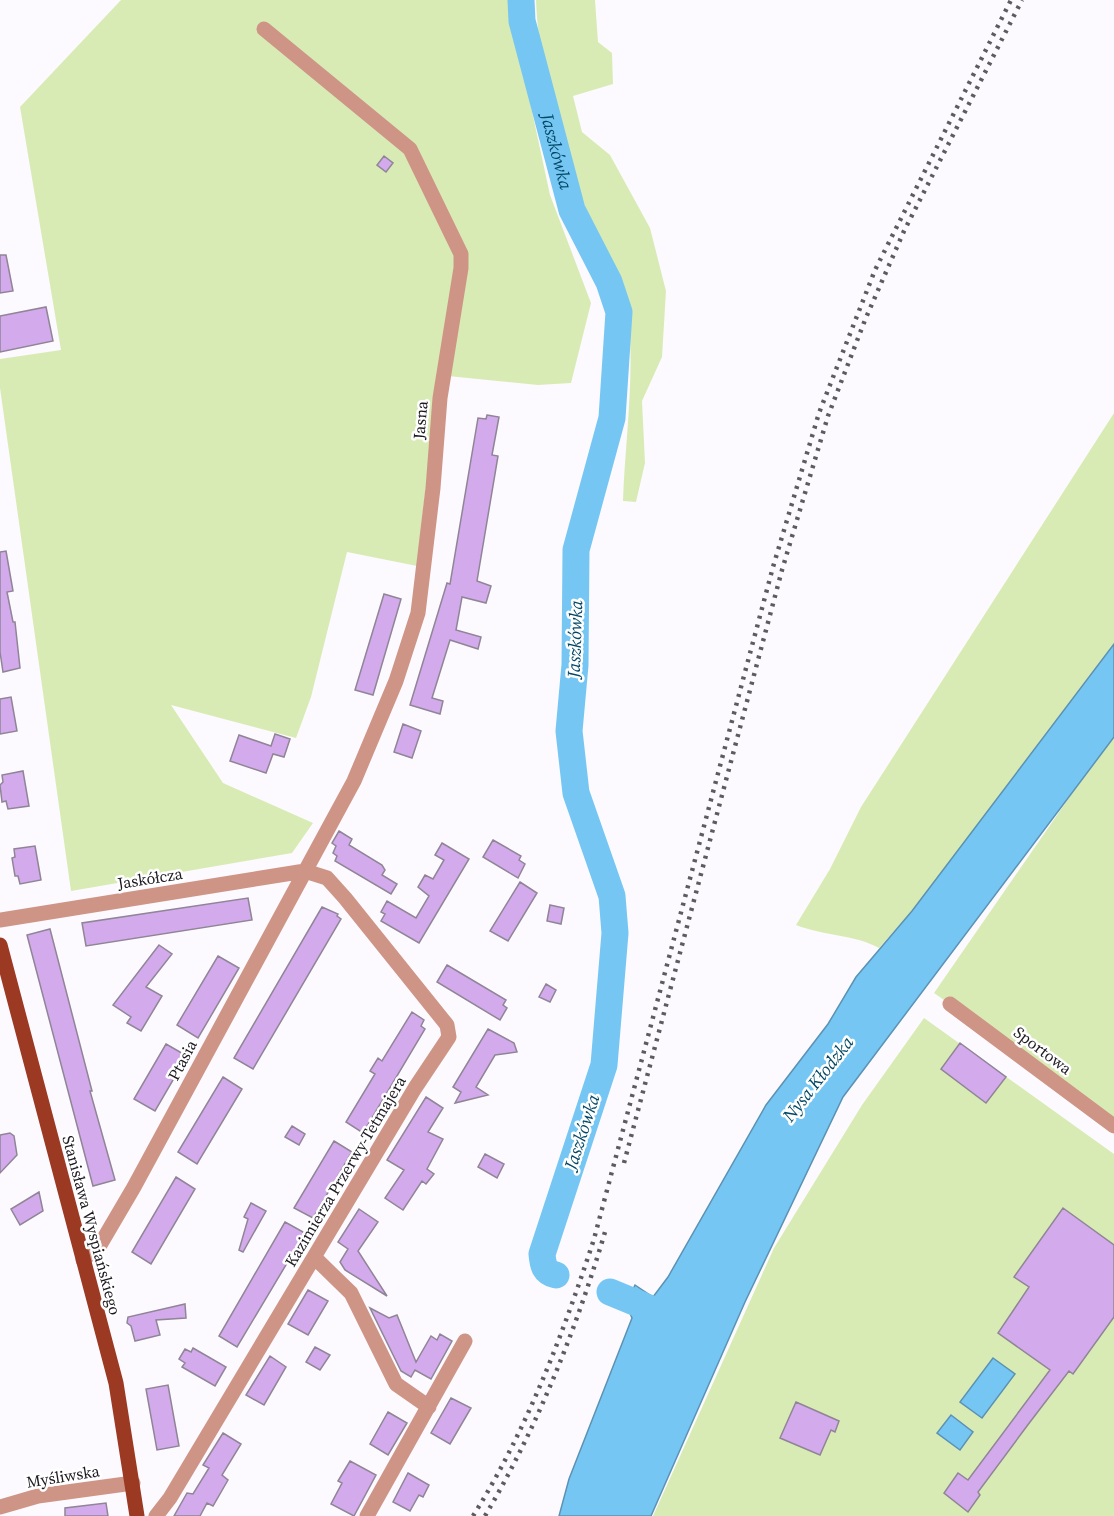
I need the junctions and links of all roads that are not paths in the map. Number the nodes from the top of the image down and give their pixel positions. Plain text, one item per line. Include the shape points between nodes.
1 (264, 29) dead end
2 (305, 871) junction
3 (0, 920) edge
4 (0, 945) edge
5 (950, 1004) dead end
6 (1114, 1126) edge
7 (314, 1257) junction
8 (83, 1260) junction
9 (465, 1341) dead end
10 (429, 1407) junction
11 (133, 1483) junction
12 (0, 1507) edge
13 (137, 1516) edge
14 (156, 1516) edge
15 (367, 1516) edge

1 - 2 street, Jasna via 410,150 461,254 440,398 418,613 396,681 354,781
2 - 3 street, Jaskółcza
2 - 7 street, Kazimierza Przerwy-Tetmajera via 327,878 345,898 447,1025 449,1037
2 - 8 street, Ptasia via 134,1187 100,1245
4 - 8 main road, Stanisława Wyspiańskiego
5 - 6 street, Sportowa
7 - 10 street via 351,1293 396,1384
7 - 14 street, Kazimierza Przerwy-Tetmajera
8 - 11 main road, Stanisława Wyspiańskiego via 116,1383
9 - 10 street
10 - 15 street
11 - 12 street, Myśliwska via 38,1496
11 - 13 main road, Stanisława Wyspiańskiego

